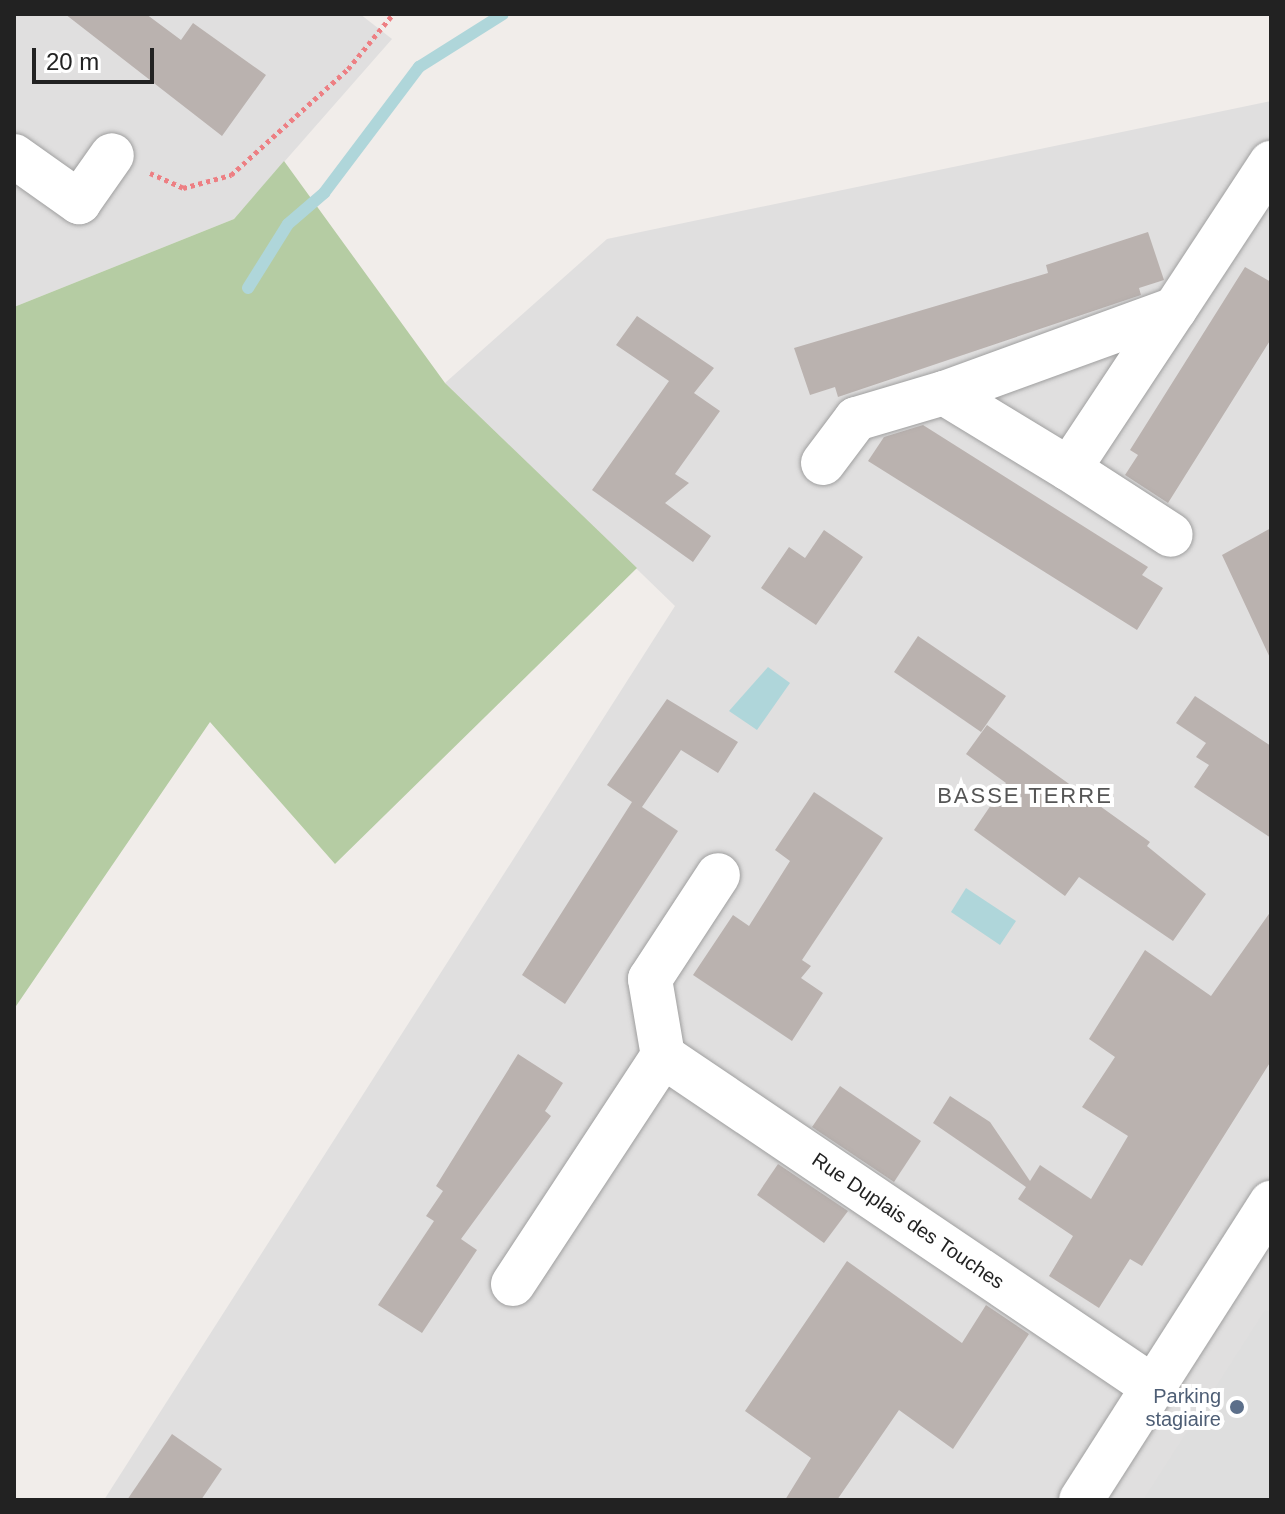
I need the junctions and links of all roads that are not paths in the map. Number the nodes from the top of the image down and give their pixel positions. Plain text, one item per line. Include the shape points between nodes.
1 (112, 155) road end
2 (14, 156) edge
3 (1271, 163) edge
4 (1175, 309) junction
5 (944, 393) junction
6 (823, 463) dead end
7 (1069, 469) junction
8 (1171, 535) dead end
9 (718, 875) dead end
10 (663, 1056) junction
11 (1271, 1203) edge
12 (513, 1284) dead end
13 (1153, 1387) junction
14 (1081, 1500) edge

1 - 2 street via 79,202
3 - 4 street
4 - 5 street
4 - 7 street
5 - 6 street via 856,419
5 - 7 street
7 - 8 street
9 - 10 street via 650,979
10 - 12 street
10 - 13 street, Rue Duplais des Touches
11 - 13 street
13 - 14 street

